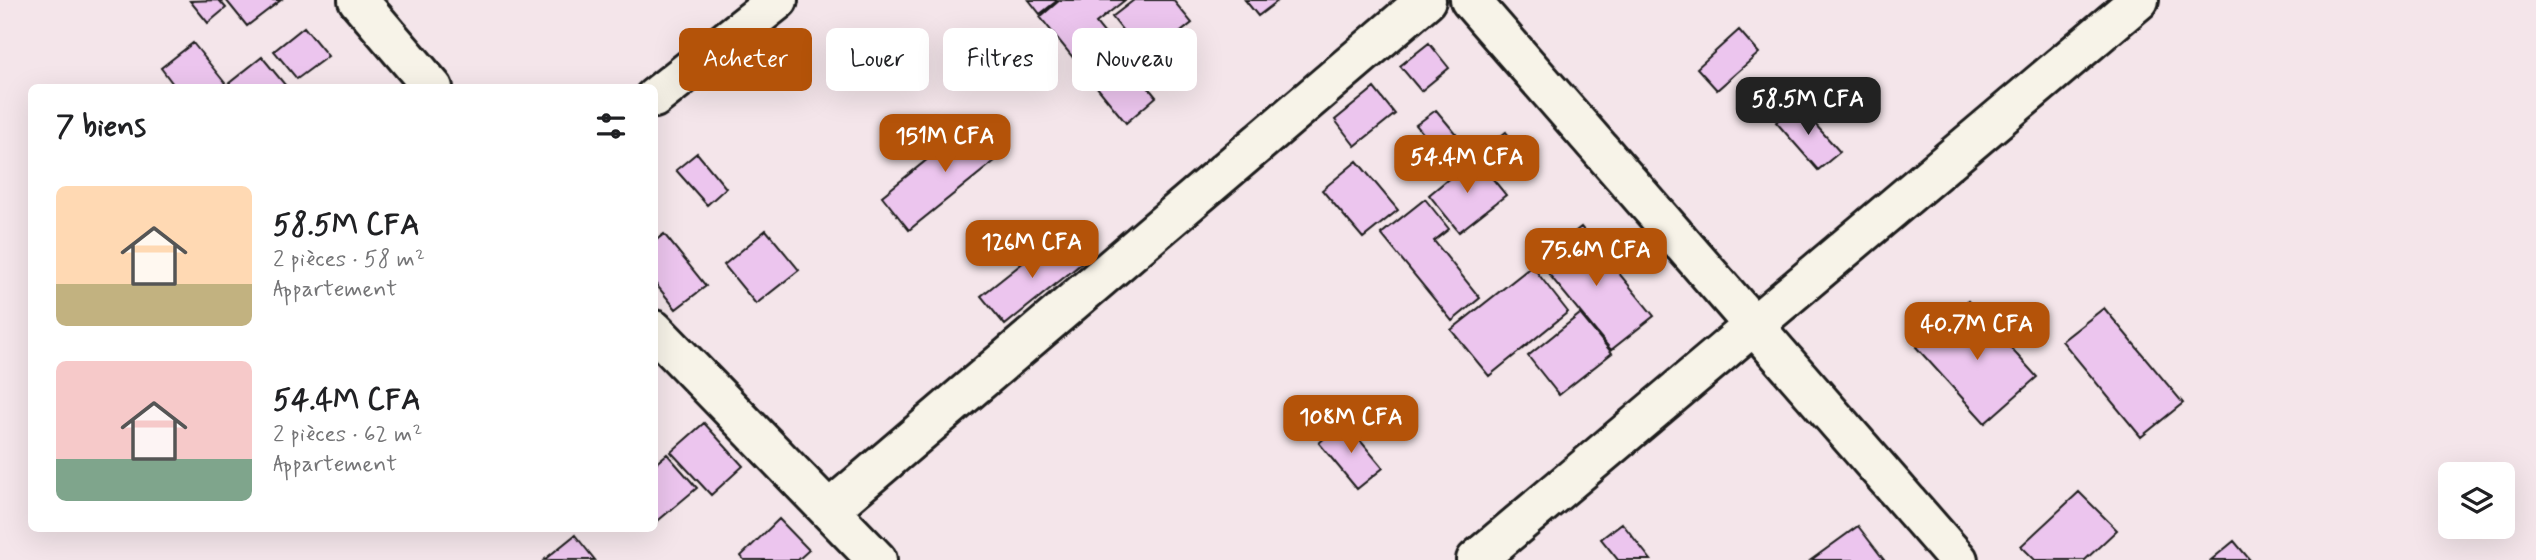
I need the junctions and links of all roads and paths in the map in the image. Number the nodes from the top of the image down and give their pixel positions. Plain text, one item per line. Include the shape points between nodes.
1 (358, 0) edge
2 (778, 0) edge
3 (1426, 0) edge
4 (1470, 0) edge
5 (2139, 0) edge
6 (430, 84) edge
7 (658, 95) edge
8 (1754, 326) junction
9 (658, 334) edge
10 (829, 510) junction
11 (877, 560) edge
12 (1476, 560) edge
13 (1958, 560) edge

1 - 6 street
2 - 7 street
3 - 10 street
4 - 8 street
5 - 8 street
8 - 12 street
8 - 13 street
9 - 10 street
10 - 11 street

